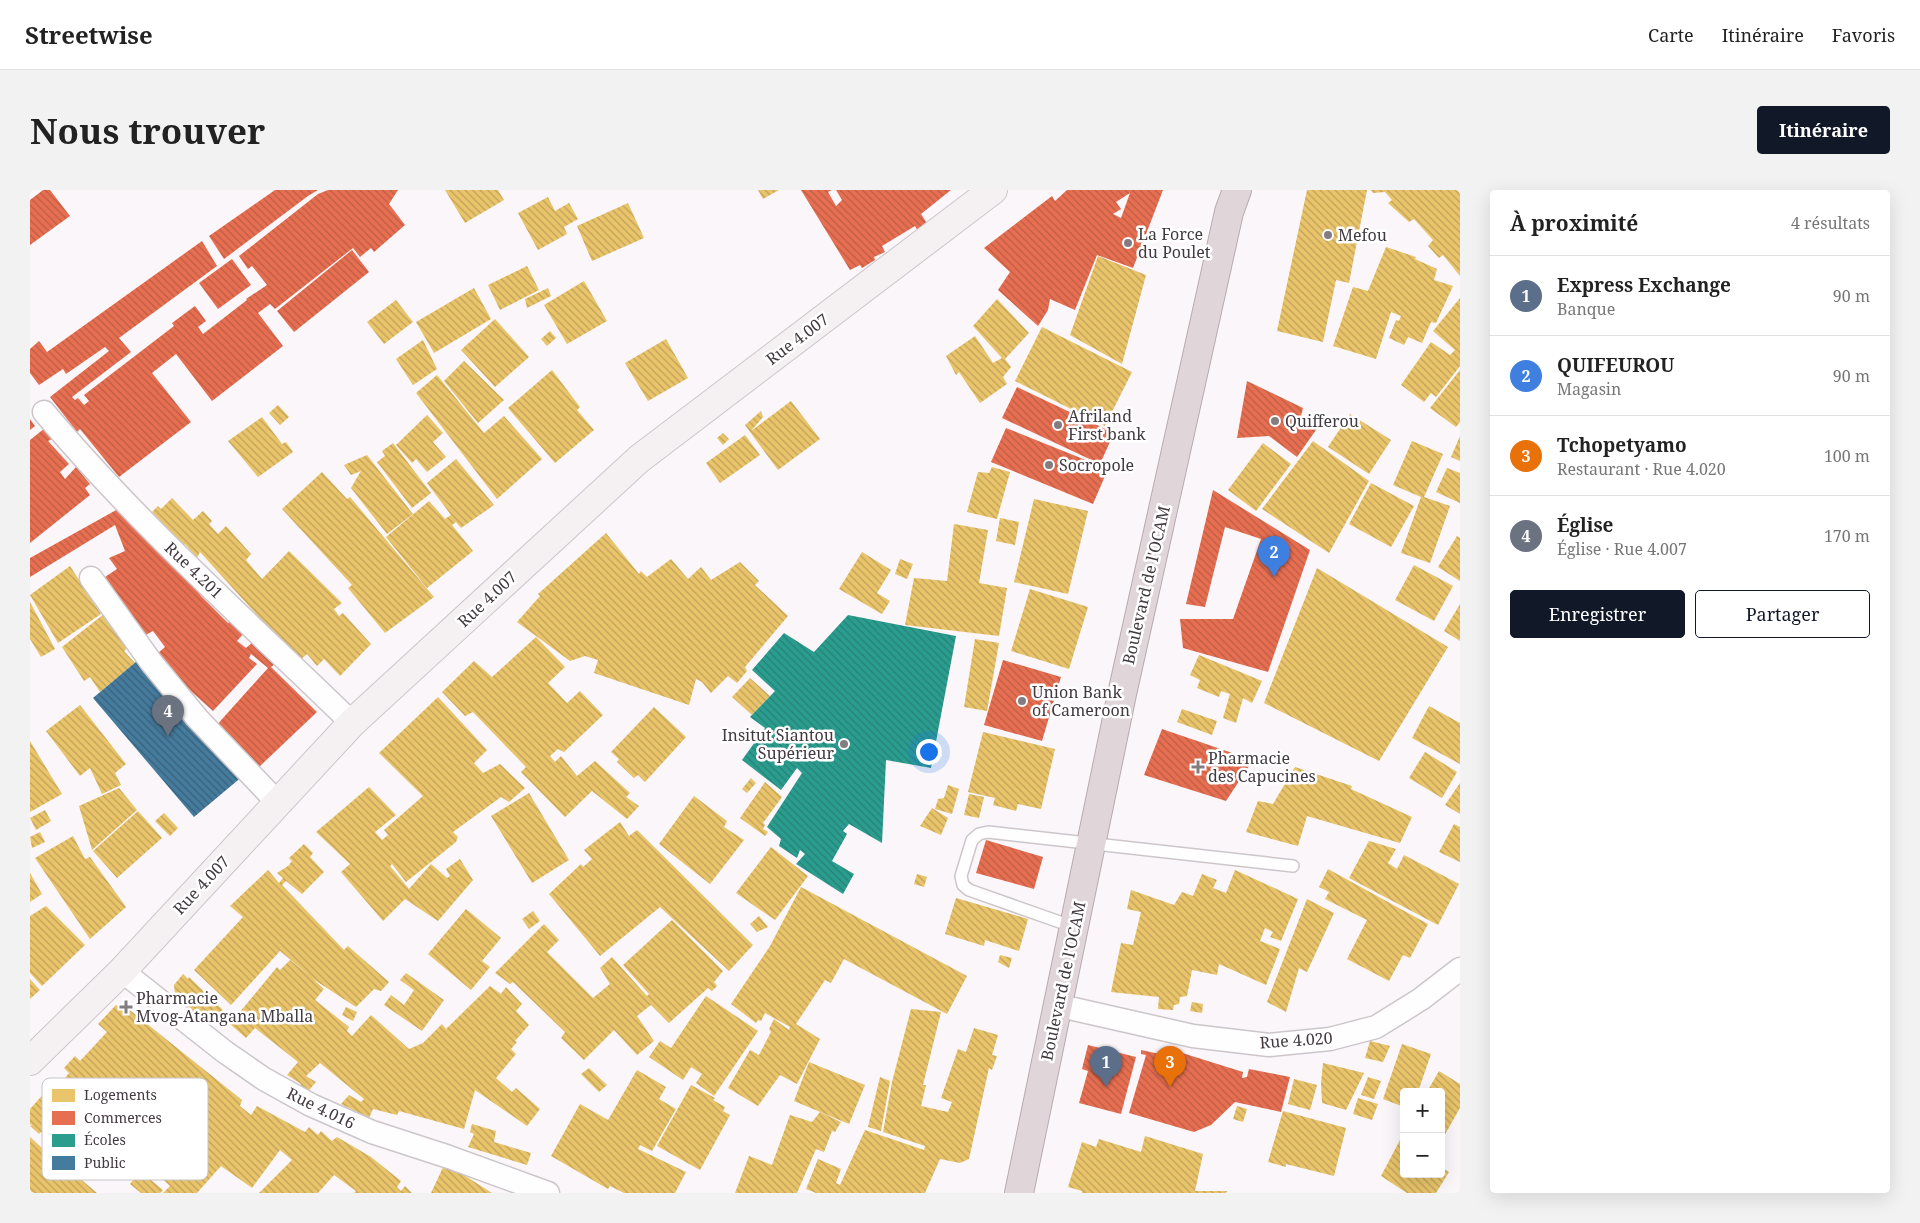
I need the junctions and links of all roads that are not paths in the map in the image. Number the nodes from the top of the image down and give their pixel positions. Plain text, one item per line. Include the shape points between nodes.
1 (990, 191) edge
2 (1232, 197) edge
3 (44, 412) dead end
4 (91, 578) dead end
5 (352, 723) junction
6 (278, 803) junction
7 (1090, 845) junction
8 (1294, 866) dead end
9 (1074, 927) junction
10 (1460, 969) edge
11 (122, 971) junction
12 (1056, 1006) junction
13 (30, 1062) edge
14 (548, 1193) edge
15 (1019, 1193) edge

1 - 5 main road, Rue 4.007 via 639,460
2 - 7 highway, Boulevard de l'OCAM
3 - 5 street, Rue 4.201 via 78,453 162,540
4 - 6 street via 151,662 197,718
5 - 6 main road, Rue 4.007
6 - 11 main road, Rue 4.007
7 - 8 lane
7 - 9 highway, Boulevard de l'OCAM
7 - 9 lane via 988,832 979,834 972,840 961,876 963,885 969,890
9 - 12 highway, Boulevard de l'OCAM
10 - 12 street, Rue 4.020 via 1421,999 1376,1027 1330,1039 1269,1044 1193,1036
11 - 13 main road, Rue 4.007
11 - 14 street, Rue 4.016 via 225,1052 264,1079 311,1105 372,1132
12 - 15 highway, Boulevard de l'OCAM

